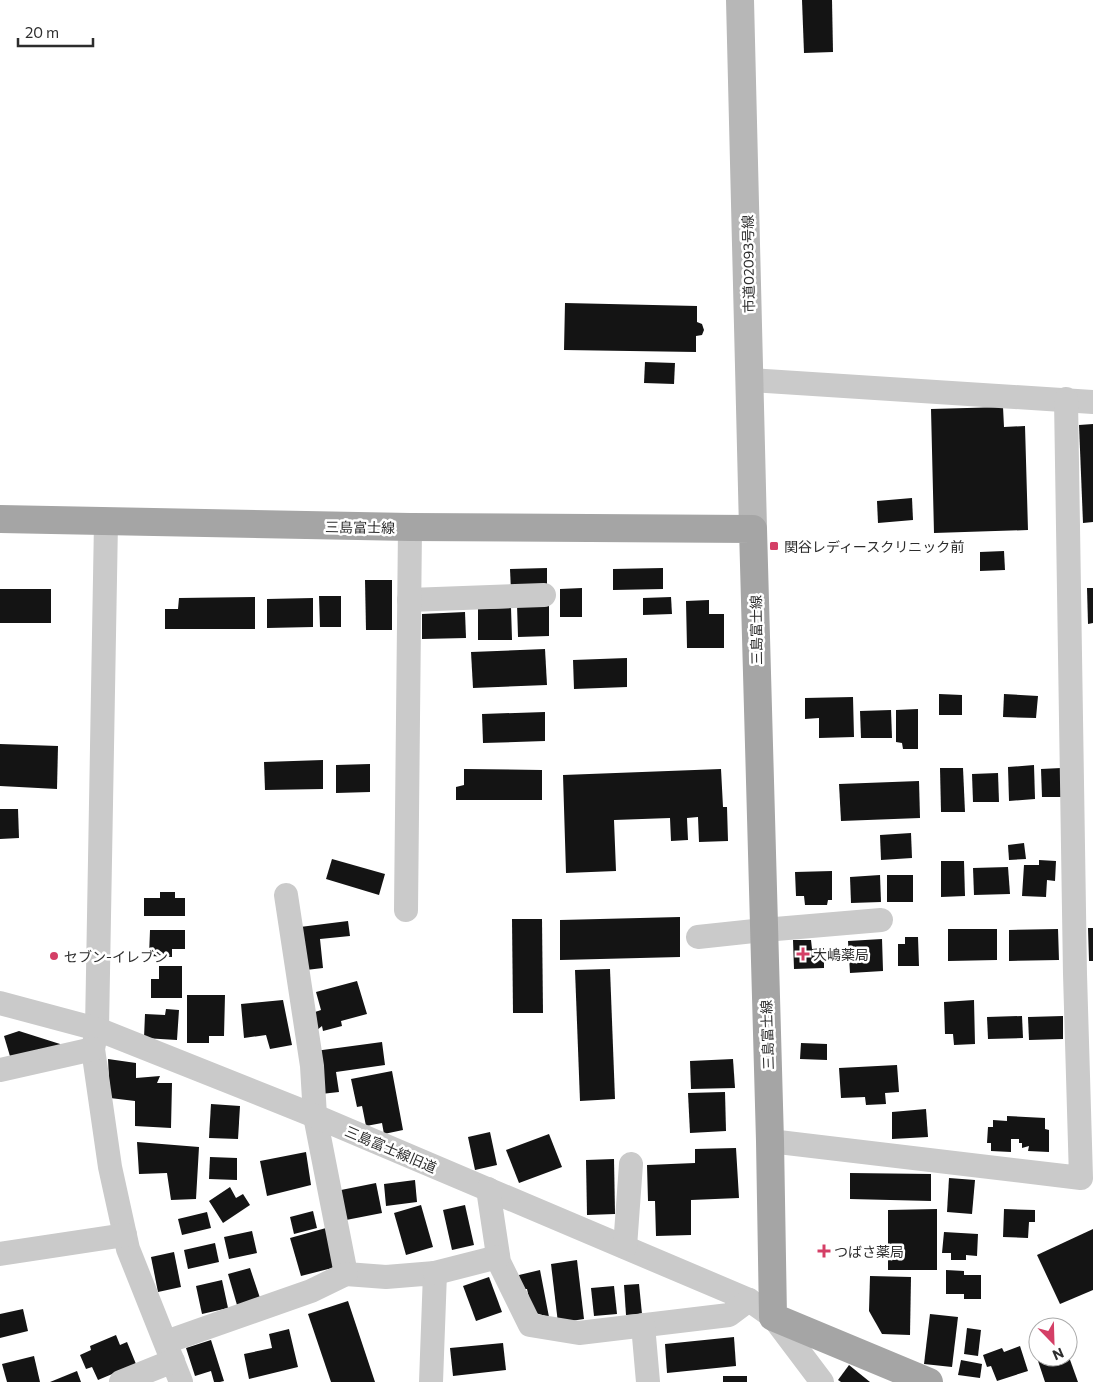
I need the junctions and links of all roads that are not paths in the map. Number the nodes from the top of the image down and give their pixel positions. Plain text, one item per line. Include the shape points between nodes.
1 (740, 0) edge
2 (750, 380) junction
3 (1066, 399) junction
4 (1093, 402) edge
5 (0, 520) edge
6 (106, 522) junction
7 (410, 527) junction
8 (754, 529) junction
9 (544, 595) dead end
10 (409, 600) junction
11 (286, 895) dead end
12 (406, 910) dead end
13 (881, 920) dead end
14 (764, 930) junction
15 (698, 937) dead end
16 (1084, 974) edge
17 (0, 1003) edge
18 (95, 1039) junction
19 (0, 1070) edge
20 (315, 1116) junction
21 (770, 1140) junction
22 (631, 1164) dead end
23 (1087, 1181) edge
24 (488, 1190) junction
25 (125, 1235) junction
26 (625, 1247) junction
27 (0, 1254) edge
28 (498, 1257) junction
29 (346, 1274) junction
30 (435, 1274) junction
31 (749, 1300) junction
32 (773, 1316) junction
33 (643, 1325) junction
34 (173, 1362) edge
35 (121, 1382) edge
36 (431, 1382) edge
37 (648, 1382) edge
38 (822, 1382) edge
39 (929, 1382) edge

1 - 2 street, 市道02093号線
2 - 3 street
2 - 8 street, 市道02093号線
3 - 4 street
3 - 16 street
5 - 6 main road, 三島富士線
6 - 7 main road, 三島富士線
6 - 18 street
7 - 8 main road, 三島富士線
7 - 10 street
8 - 14 main road, 三島富士線
9 - 10 street
10 - 12 street
11 - 20 street via 312,1066
13 - 14 street
14 - 15 street
14 - 21 main road, 三島富士線
16 - 23 street
17 - 18 street, 三島富士線旧道
18 - 19 street
18 - 20 street, 三島富士線旧道
18 - 25 street via 110,1167
20 - 24 street, 三島富士線旧道
20 - 29 street
21 - 23 street
21 - 32 main road, 三島富士線
22 - 26 street
24 - 26 street, 三島富士線旧道
24 - 28 street
25 - 27 street
25 - 34 street
26 - 31 street, 三島富士線旧道
28 - 30 street
28 - 33 street via 530,1325 579,1333
29 - 30 street via 386,1277
29 - 34 street
30 - 36 street
31 - 32 street, 三島富士線旧道
31 - 33 street via 729,1316
32 - 38 street, 三島富士線旧道
32 - 39 main road
33 - 37 street
34 - 35 street

